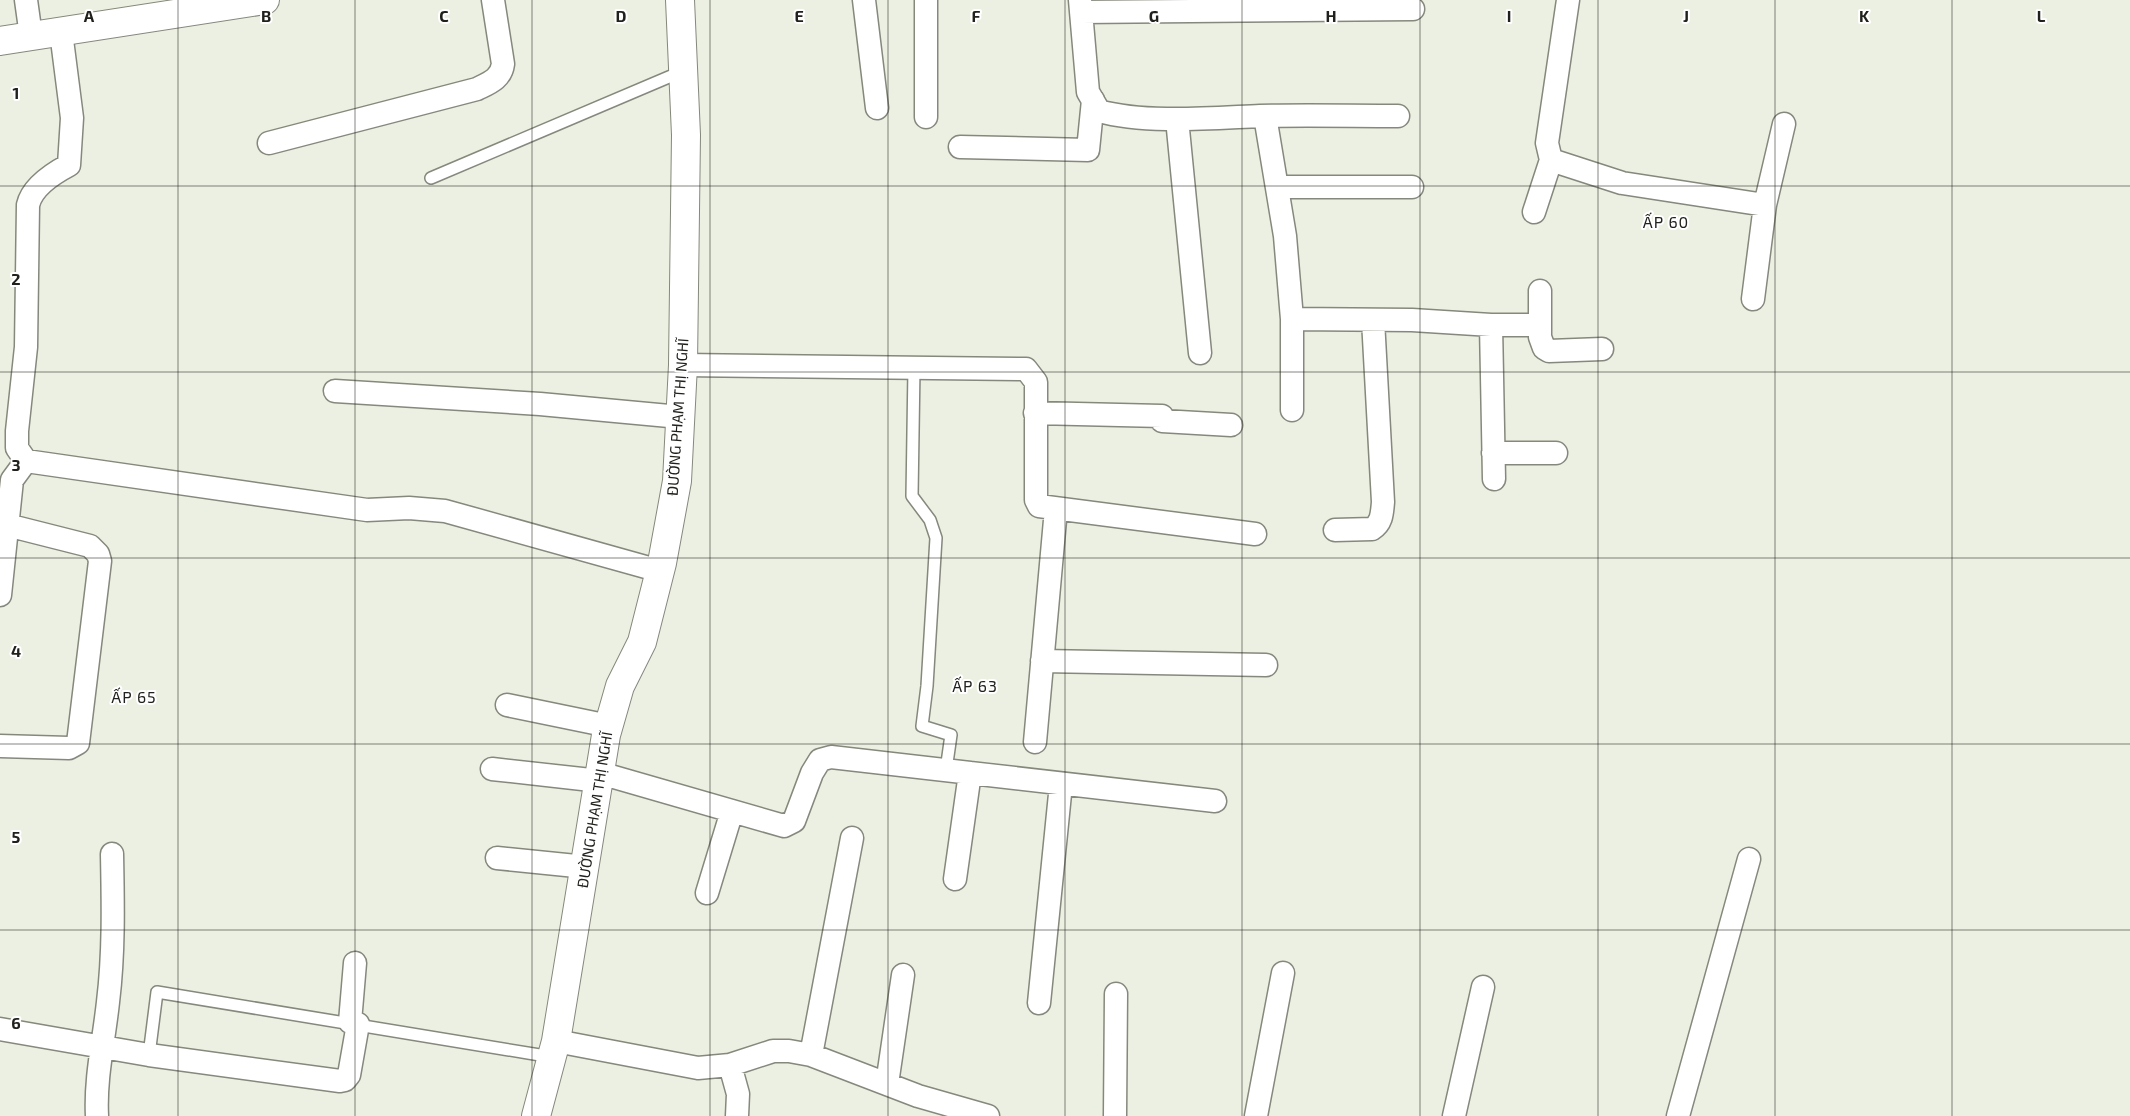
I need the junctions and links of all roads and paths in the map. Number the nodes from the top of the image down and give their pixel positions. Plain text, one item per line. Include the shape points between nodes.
1 (26, 0) edge
2 (265, 0) edge
3 (493, 0) edge
4 (680, 0) edge
5 (864, 0) edge
6 (926, 0) edge
7 (1568, 0) edge
8 (1081, 6) edge
9 (156, 8) edge
10 (1413, 9) dead end
11 (61, 32) junction
12 (31, 36) junction
13 (0, 41) edge
14 (683, 71) junction
15 (1093, 100) junction
16 (877, 108) dead end
17 (1265, 116) junction
18 (1398, 116) dead end
19 (926, 117) dead end
20 (1177, 119) junction
21 (1784, 124) dead end
22 (268, 143) dead end
23 (960, 147) dead end
24 (1551, 160) junction
25 (431, 178) dead end
26 (1277, 187) junction
27 (1412, 187) dead end
28 (1765, 204) junction
29 (1534, 212) dead end
30 (1540, 291) dead end
31 (1753, 300) dead end
32 (1292, 319) junction
33 (1373, 320) junction
34 (1491, 325) junction
35 (1540, 325) junction
36 (1602, 349) dead end
37 (1200, 352) dead end
38 (683, 365) junction
39 (914, 368) junction
40 (335, 390) dead end
41 (1292, 410) dead end
42 (1035, 412) junction
43 (680, 417) junction
44 (1230, 425) dead end
45 (1494, 453) junction
46 (1556, 453) dead end
47 (26, 462) junction
48 (1494, 479) dead end
49 (1056, 509) junction
50 (7, 525) junction
51 (1336, 530) dead end
52 (1255, 534) dead end
53 (660, 571) junction
54 (0, 595) edge
55 (1042, 661) junction
56 (1266, 665) dead end
57 (507, 705) dead end
58 (608, 726) junction
59 (1036, 742) dead end
60 (0, 746) edge
61 (492, 769) dead end
62 (946, 770) junction
63 (970, 773) junction
64 (600, 777) junction
65 (1061, 784) junction
66 (1215, 801) dead end
67 (732, 811) junction
68 (852, 838) dead end
69 (112, 854) dead end
70 (497, 858) dead end
71 (1749, 859) dead end
72 (586, 867) junction
73 (955, 879) dead end
74 (707, 893) dead end
75 (355, 963) dead end
76 (1283, 973) dead end
77 (903, 975) dead end
78 (1483, 986) dead end
79 (1116, 994) dead end
80 (1040, 1003) dead end
81 (354, 1023) junction
82 (0, 1029) edge
83 (101, 1046) junction
84 (554, 1049) junction
85 (149, 1055) junction
86 (811, 1055) junction
87 (730, 1065) junction
88 (887, 1084) junction
89 (916, 1106) edge
90 (97, 1116) edge
91 (536, 1116) edge
92 (737, 1116) edge
93 (987, 1116) edge
94 (1115, 1116) edge
95 (1256, 1116) edge
96 (1454, 1116) edge
97 (1678, 1116) edge

1 - 12 street
2 - 9 street
3 - 22 street via 503,64 494,80 477,89
4 - 14 street, ĐƯỜNG PHẠM THỊ NGHĨ
5 - 16 street
6 - 19 street
7 - 24 street via 1547,143
8 - 10 street
8 - 15 street via 1088,92
9 - 11 street
11 - 12 street
11 - 47 street via 72,118 68,165 31,194 28,205 26,347 16,431 18,448
12 - 13 street
14 - 25 lane
14 - 38 street, ĐƯỜNG PHẠM THỊ NGHĨ via 686,135
15 - 20 street via 1099,111 1113,115
15 - 23 street via 1088,150
17 - 18 street
17 - 20 street
17 - 26 street
20 - 37 street
21 - 28 street
24 - 28 street via 1622,183
24 - 29 street
26 - 27 street
26 - 32 street
28 - 31 street
30 - 35 street
32 - 33 street
32 - 41 street
33 - 34 street
33 - 51 street via 1382,513 1377,526 1372,529
34 - 35 street
34 - 45 street
35 - 36 street via 1541,344 1546,350
38 - 39 street
38 - 43 street, ĐƯỜNG PHẠM THỊ NGHĨ
39 - 42 street via 1026,369 1036,382
39 - 62 lane via 912,496 930,520 936,538 922,726 951,735
40 - 43 street
42 - 44 street via 1162,416 1162,421
42 - 49 street via 1036,502 1041,507
43 - 53 street, ĐƯỜNG PHẠM THỊ NGHĨ via 677,481
45 - 46 street
45 - 48 street
47 - 50 street via 12,480
47 - 53 street via 367,510 409,508 446,511
49 - 52 street
49 - 55 street
50 - 54 street
50 - 60 street via 90,546 98,554 100,562 78,743 69,748
53 - 58 street, ĐƯỜNG PHẠM THỊ NGHĨ via 642,642 620,686
55 - 56 street
55 - 59 street
57 - 58 street
58 - 64 street, ĐƯỜNG PHẠM THỊ NGHĨ
61 - 64 street
62 - 63 street
62 - 67 street via 831,756 820,760 812,773 794,821 784,826
63 - 65 street
63 - 73 street
64 - 67 street
64 - 72 street, ĐƯỜNG PHẠM THỊ NGHĨ
65 - 66 street
65 - 80 street
67 - 74 street
68 - 86 street
69 - 83 street via 113,925 108,1002
70 - 72 street
71 - 97 street
72 - 84 street, ĐƯỜNG PHẠM THỊ NGHĨ
75 - 81 street
76 - 95 street
77 - 88 street
78 - 96 street
79 - 94 street
81 - 84 lane
81 - 85 street via 349,1075 340,1082
81 - 85 lane via 157,992
82 - 83 street
83 - 85 street
83 - 90 street
84 - 87 street via 685,1067
84 - 91 street, ĐƯỜNG PHẠM THỊ NGHĨ
86 - 87 street via 773,1051
86 - 88 street
87 - 92 street via 738,1094
88 - 89 street
89 - 93 street

